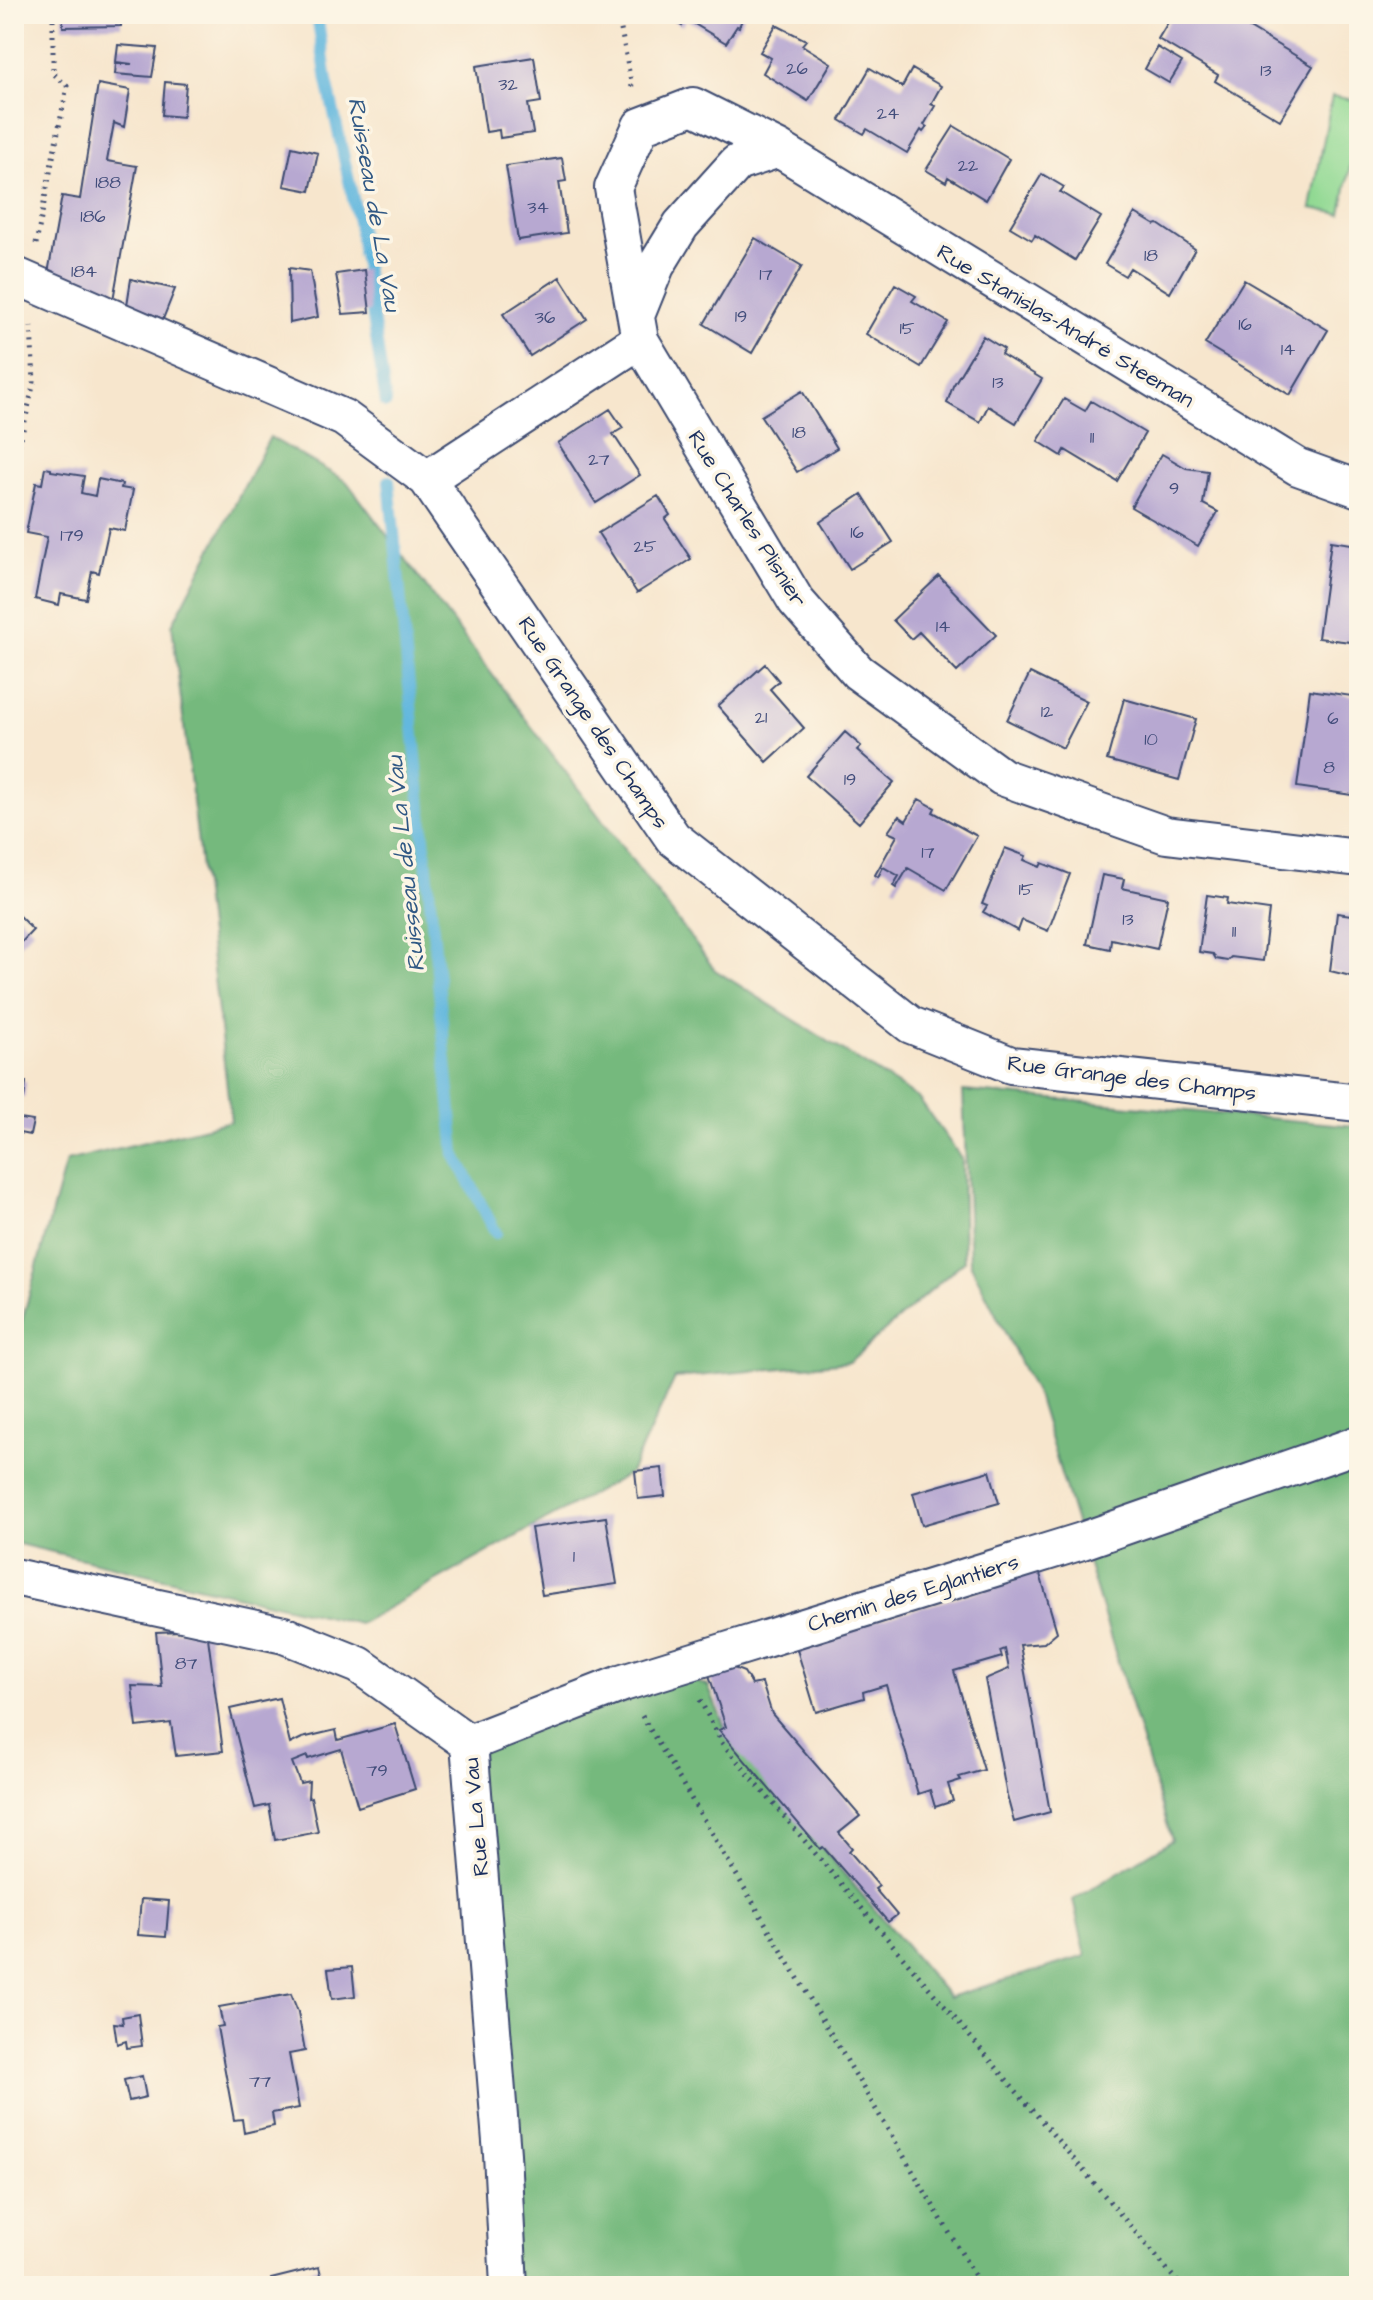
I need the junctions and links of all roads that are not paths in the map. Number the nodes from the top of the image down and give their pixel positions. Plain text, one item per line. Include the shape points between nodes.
1 (779, 149) junction
2 (21, 279) edge
3 (639, 326) junction
4 (427, 479) junction
5 (1359, 489) edge
6 (1359, 858) edge
7 (1359, 1103) edge
8 (1359, 1444) edge
9 (14, 1577) edge
10 (469, 1743) junction
11 (509, 2286) edge

1 - 3 street via 737,163 681,225 656,266
1 - 3 street, Rue Stanislas-André Steeman via 693,106 641,126 613,188
1 - 5 street, Rue Stanislas-André Steeman via 1298,467
2 - 4 street, Rue Grange des Champs via 344,418
3 - 4 street
3 - 6 street, Rue Charles Plisnier via 796,601 858,672 1002,777 1166,835
4 - 7 street, Rue Grange des Champs via 673,838 911,1025 1011,1065
8 - 10 street, Chemin des Eglantiers via 1082,1541 623,1683
9 - 10 street, Rue La Vau via 284,1635 359,1665
10 - 11 street, Rue La Vau

